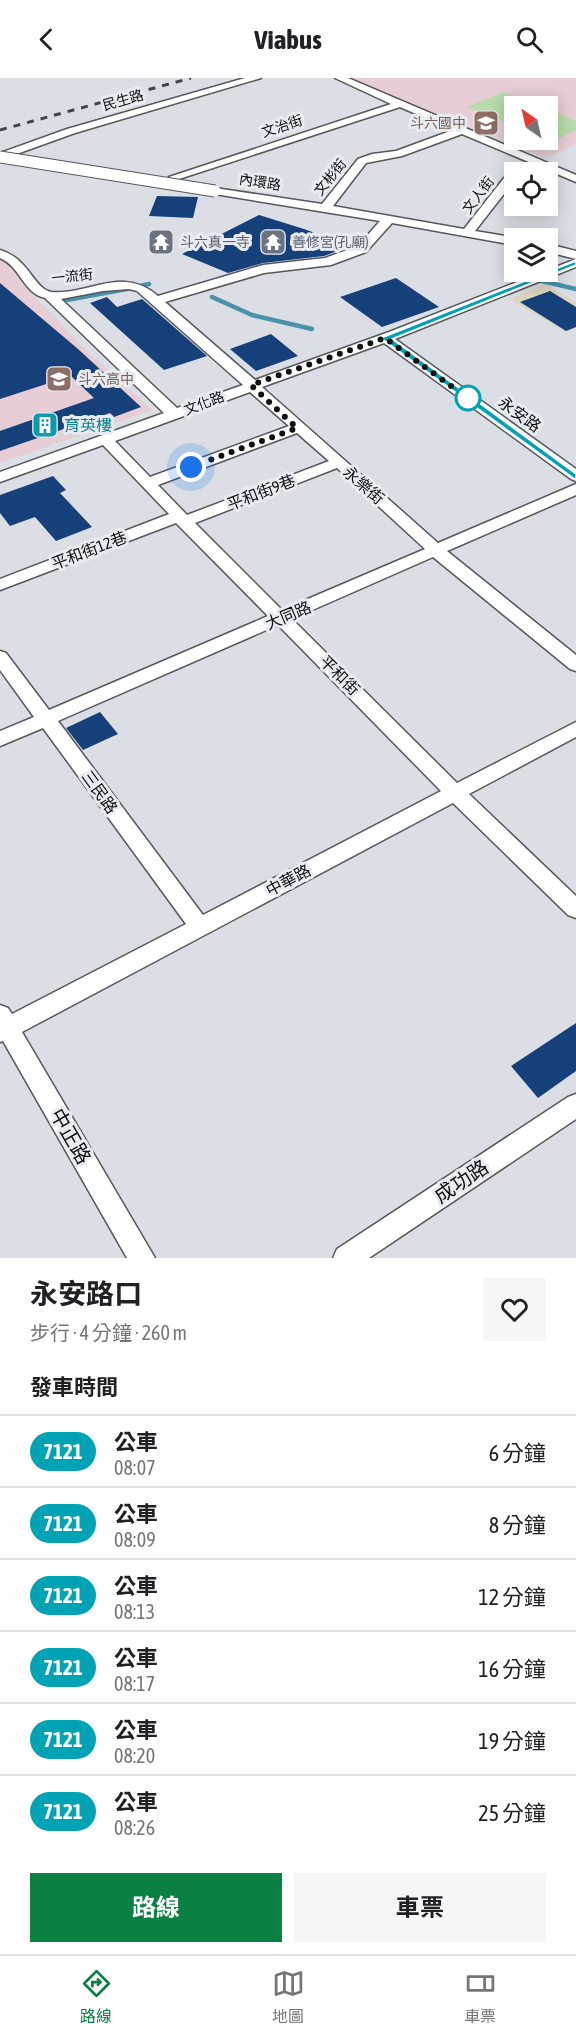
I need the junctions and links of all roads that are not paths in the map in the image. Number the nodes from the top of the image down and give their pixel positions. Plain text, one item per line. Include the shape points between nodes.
1 (256, 78) edge
2 (340, 78) edge
3 (400, 104) junction
4 (461, 131) junction
5 (0, 157) edge
6 (535, 162) edge
7 (558, 172) edge
8 (175, 177) dead end
9 (576, 179) edge
10 (504, 185) edge
11 (324, 209) junction
12 (388, 220) junction
13 (467, 234) junction
14 (504, 240) edge
15 (558, 250) edge
16 (0, 254) edge
17 (576, 255) edge
18 (576, 263) edge
19 (135, 286) joint
20 (49, 295) junction
21 (154, 301) junction
22 (385, 338) junction
23 (251, 385) junction
24 (174, 414) junction
25 (297, 428) junction
26 (106, 440) junction
27 (338, 463) junction
28 (0, 477) edge
29 (576, 477) edge
30 (149, 483) junction
31 (576, 489) edge
32 (181, 519) junction
33 (436, 550) junction
34 (0, 585) edge
35 (280, 618) junction
36 (0, 657) edge
37 (576, 665) edge
38 (46, 720) junction
39 (576, 729) edge
40 (0, 739) edge
41 (453, 791) junction
42 (576, 909) edge
43 (200, 927) junction
44 (3, 1025) edge
45 (576, 1105) edge
46 (142, 1258) edge
47 (346, 1258) edge

1 - 5 street, 民生路 via 71,131
2 - 3 street
3 - 4 street
3 - 8 street, 文治街
4 - 6 street
4 - 11 street, 文彬街 via 398,154 362,161
5 - 11 street, 內環路, bridge
7 - 9 street
10 - 13 street, 文人街
11 - 12 street, 內環路
12 - 13 street, 內環路
12 - 21 street via 362,249 327,262 263,269
13 - 14 street, 內環路
15 - 17 street
16 - 20 street, 一流街 via 20,264 32,284
18 - 22 street, 文化路
19 - 20 street, 一流街
19 - 21 street, 永樂街
20 - 24 street
21 - 23 street, 永樂街
22 - 23 street, 文化路
22 - 29 street, 永安路
23 - 24 street, 文化路
23 - 25 street, 永樂街
24 - 26 street, 文化路
25 - 27 street, 永樂街
25 - 30 street
26 - 28 street, 文化路
26 - 30 street, 平和街
27 - 32 street, 平和街9巷
27 - 33 street, 永樂街
30 - 32 street, 平和街
31 - 33 street, 大同路
32 - 34 street, 平和街12巷
32 - 35 street, 平和街
33 - 35 street, 大同路
33 - 37 street, 永樂街
35 - 38 street, 大同路
35 - 41 street, 平和街
36 - 38 street, 三民路
38 - 40 street, 大同路
38 - 43 street, 三民路
39 - 41 street, 中華路
41 - 42 street, 平和街
41 - 43 street, 中華路
43 - 44 street, 中華路
44 - 46 street, 中正路
45 - 47 street, 成功路

